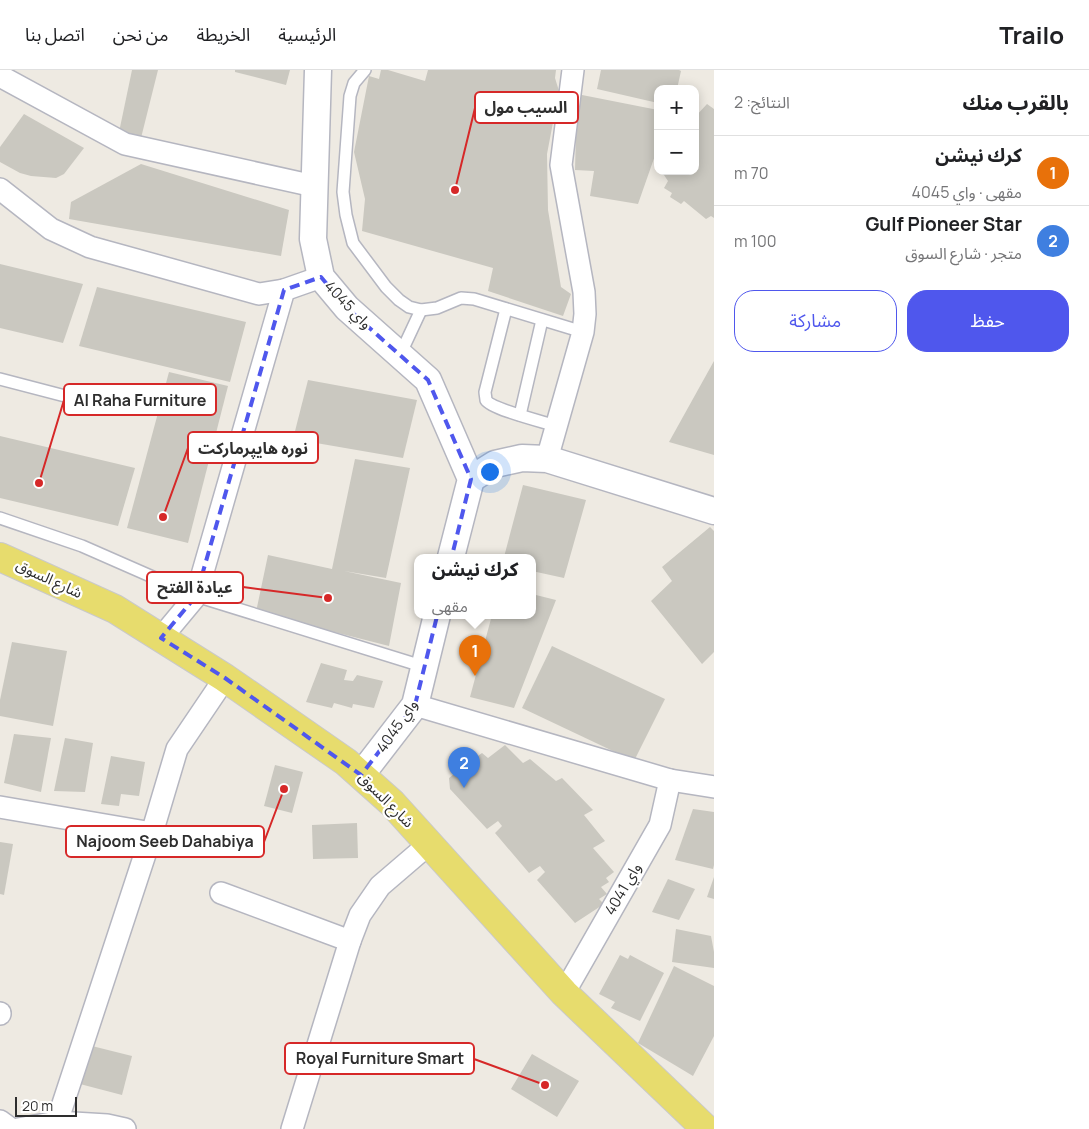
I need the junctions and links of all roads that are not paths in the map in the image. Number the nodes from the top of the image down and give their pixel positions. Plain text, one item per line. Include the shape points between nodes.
1 (318, 70) edge
2 (365, 70) edge
3 (573, 70) edge
4 (0, 76) edge
5 (314, 186) junction
6 (0, 189) edge
7 (321, 277) junction
8 (284, 290) junction
9 (506, 309) junction
10 (421, 310) junction
11 (542, 320) junction
12 (583, 332) junction
13 (400, 355) junction
14 (0, 379) edge
15 (115, 409) dead end
16 (520, 415) junction
17 (556, 426) junction
18 (547, 459) junction
19 (470, 479) junction
20 (714, 511) edge
21 (0, 518) edge
22 (453, 554) edge
23 (0, 557) edge
24 (196, 596) junction
25 (437, 619) edge
26 (161, 638) junction
27 (425, 667) junction
28 (225, 678) junction
29 (415, 705) junction
30 (361, 775) junction
31 (670, 780) junction
32 (714, 787) edge
33 (0, 807) edge
34 (152, 833) junction
35 (429, 844) junction
36 (221, 893) dead end
37 (350, 941) junction
38 (564, 993) junction
39 (0, 1121) edge
40 (57, 1122) junction
41 (11, 1129) edge
42 (18, 1129) edge
43 (125, 1129) edge
44 (292, 1129) edge
45 (706, 1129) edge

1 - 5 street, واي 4045
2 - 10 lane via 354,83 350,96 343,192 346,215 353,243 386,287 409,307
3 - 12 street via 561,165 584,292
4 - 5 street via 125,144
5 - 7 street, واي 4045 via 313,239
6 - 8 street via 51,229 90,247 259,294
7 - 8 street
7 - 13 street, واي 4045 via 347,308
8 - 24 street
9 - 10 lane via 474,298 461,298 437,308
9 - 11 lane
9 - 16 lane via 485,392 491,404
10 - 13 lane
11 - 12 lane
11 - 16 lane
12 - 17 street
13 - 19 street, واي 4045 via 428,380
14 - 15 lane
16 - 17 lane
17 - 18 street
18 - 19 street via 522,458 495,464
18 - 20 street
19 - 22 street
21 - 24 lane via 82,546
23 - 26 main road, شارع السوق via 115,610
24 - 26 street
24 - 27 lane
25 - 27 street, واي 4045
26 - 28 main road, شارع السوق
27 - 29 street, واي 4045
28 - 30 main road, شارع السوق
28 - 34 street via 178,749
29 - 30 street, واي 4045
29 - 31 street
30 - 35 main road, شارع السوق
31 - 32 street
31 - 38 street, واي 4041 via 660,825
33 - 34 street
34 - 40 street
35 - 37 street via 380,886 360,915
35 - 38 main road, شارع السوق
36 - 37 street
37 - 44 street
38 - 45 main road, شارع السوق
39 - 41 street
40 - 42 street
40 - 43 street

